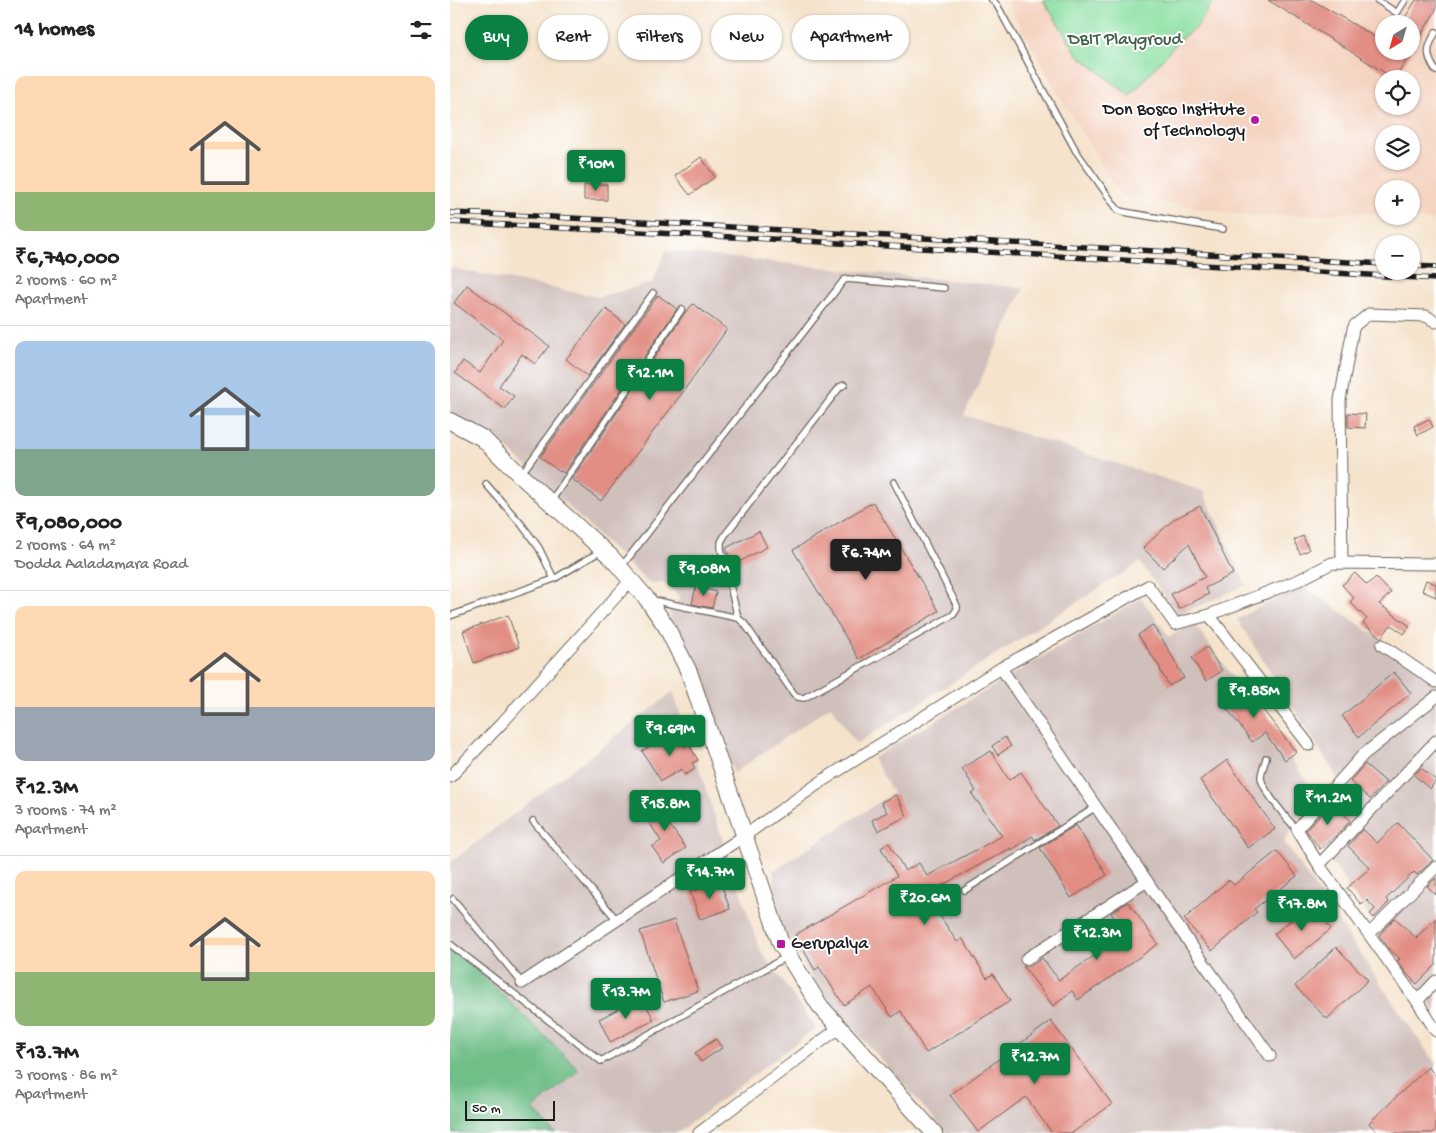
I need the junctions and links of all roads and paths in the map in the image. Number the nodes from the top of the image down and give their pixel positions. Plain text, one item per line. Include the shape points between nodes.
1 (992, 0) edge
2 (1377, 0) edge
3 (1405, 0) edge
4 (1436, 32) edge
5 (1436, 71) edge
6 (1223, 228) dead end
7 (944, 288) dead end
8 (652, 293) dead end
9 (682, 309) dead end
10 (1436, 322) edge
11 (844, 385) dead end
12 (450, 422) edge
13 (520, 475) junction
14 (894, 482) dead end
15 (486, 484) dead end
16 (551, 502) junction
17 (603, 550) junction
18 (1342, 563) junction
19 (1436, 564) edge
20 (626, 574) junction
21 (554, 579) junction
22 (647, 599) junction
23 (1209, 615) junction
24 (450, 616) edge
25 (738, 618) junction
26 (1382, 645) dead end
27 (1002, 668) junction
28 (1436, 682) edge
29 (1436, 697) edge
30 (1436, 741) edge
31 (1308, 746) dead end
32 (1266, 758) dead end
33 (450, 777) edge
34 (1096, 807) junction
35 (533, 821) dead end
36 (1297, 829) junction
37 (744, 836) junction
38 (1319, 865) junction
39 (1436, 867) edge
40 (1147, 882) junction
41 (965, 890) dead end
42 (452, 899) dead end
43 (617, 920) junction
44 (1369, 934) junction
45 (450, 944) edge
46 (788, 956) junction
47 (1026, 959) dead end
48 (1436, 981) edge
49 (522, 983) joint
50 (1417, 1001) junction
51 (840, 1028) junction
52 (1436, 1030) edge
53 (1270, 1056) dead end
54 (699, 1133) edge
55 (934, 1133) edge

1 - 6 lane via 1076,151 1118,210
2 - 3 lane via 1396,13
4 - 5 lane via 1428,45
7 - 20 lane via 844,280
8 - 13 lane
9 - 16 lane
10 - 18 street via 1426,316 1369,314 1354,327 1340,400
11 - 25 lane via 721,542
12 - 13 main road via 482,438
13 - 16 main road
14 - 25 lane via 957,606 953,615 804,698 794,694
15 - 21 lane via 539,548
16 - 17 main road
17 - 20 main road
17 - 21 lane
18 - 19 street
18 - 23 street via 1332,563 1299,580
20 - 22 main road
20 - 33 street via 502,724
21 - 24 lane
22 - 25 lane
22 - 37 main road via 666,626 689,672
23 - 27 street via 1176,624 1148,586
23 - 31 street
26 - 28 street
27 - 34 street
27 - 37 street via 825,779
29 - 36 street via 1363,755
30 - 38 street
32 - 36 lane via 1261,778 1263,784
34 - 40 street
34 - 41 lane
35 - 43 lane
36 - 38 street
37 - 43 street
37 - 46 main road
38 - 44 street
39 - 44 street
40 - 47 street
40 - 53 street
42 - 49 lane
43 - 49 street
44 - 50 street
45 - 46 lane via 601,1061
46 - 51 main road via 820,1006
48 - 50 street
50 - 52 street
51 - 54 street
51 - 55 main road

